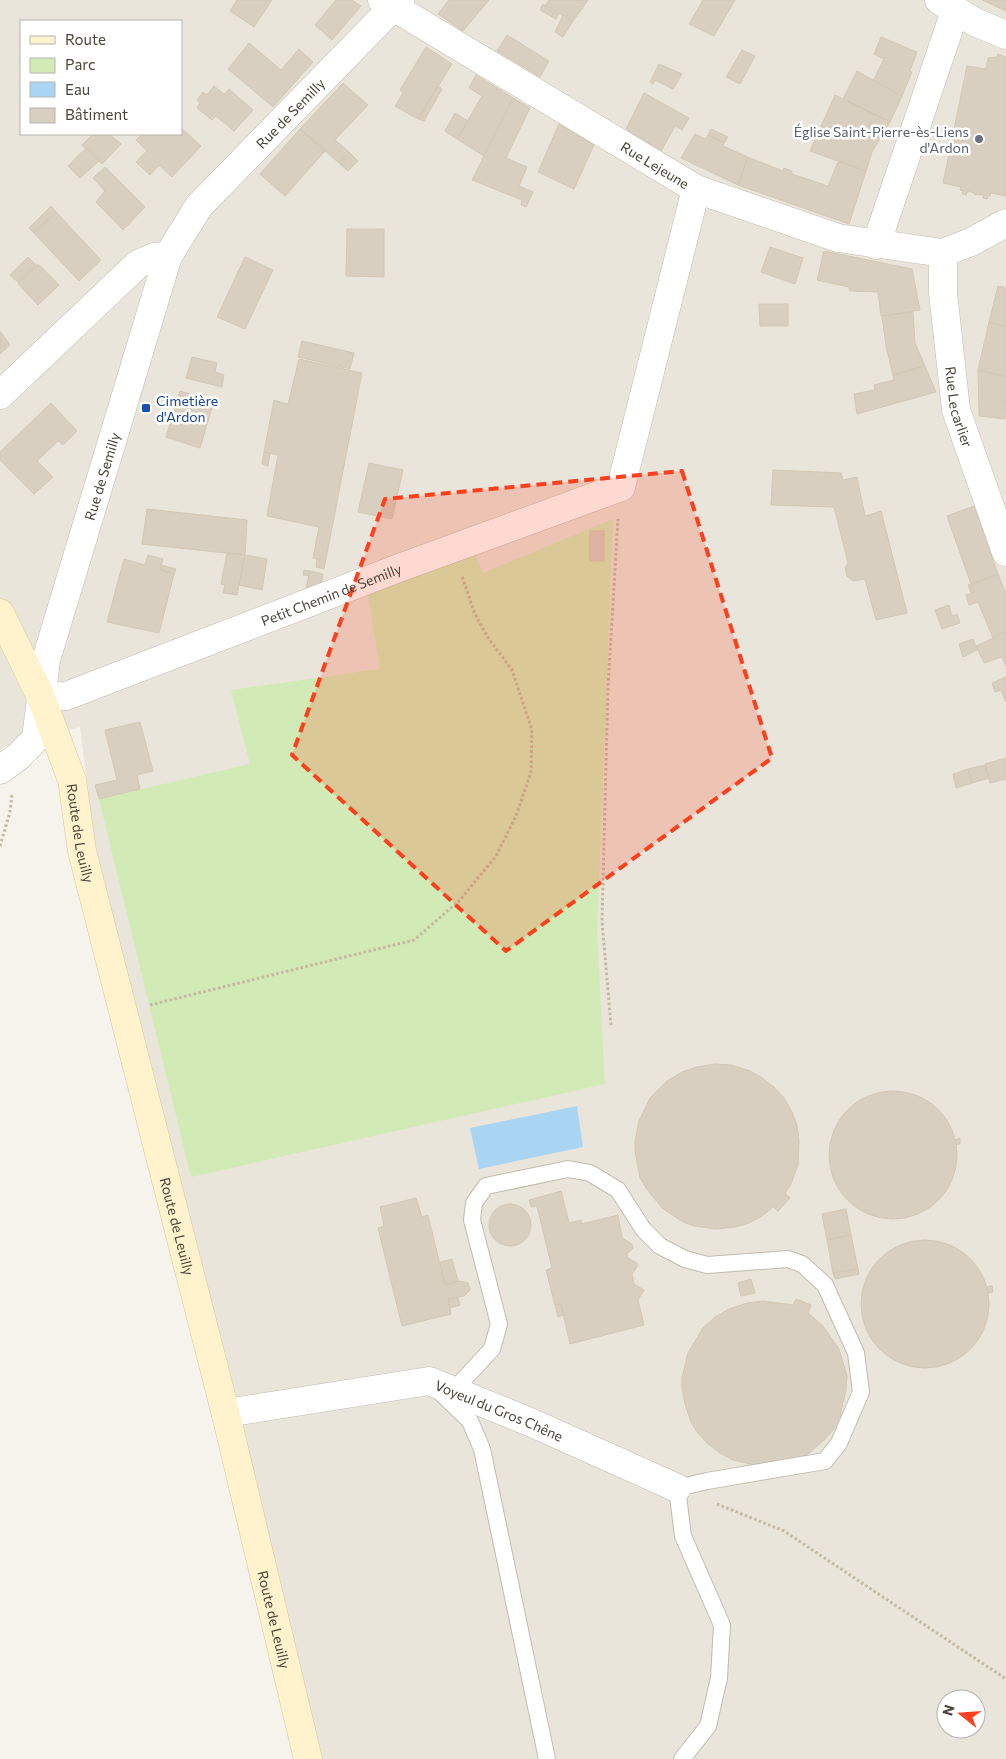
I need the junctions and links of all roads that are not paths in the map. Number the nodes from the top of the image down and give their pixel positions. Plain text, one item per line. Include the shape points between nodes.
1 (392, 2) edge
2 (947, 6) edge
3 (1006, 35) edge
4 (696, 190) junction
5 (1006, 223) edge
6 (876, 245) junction
7 (943, 254) junction
8 (168, 256) junction
9 (0, 395) edge
10 (1006, 552) edge
11 (0, 613) edge
12 (41, 697) junction
13 (9, 763) edge
14 (441, 1386) junction
15 (226, 1415) junction
16 (677, 1488) junction
17 (308, 1759) edge
18 (547, 1759) edge
19 (682, 1759) edge

1 - 4 street, Rue Lejeune
1 - 8 street, Rue de Semilly via 198,206
2 - 3 street
2 - 6 street
4 - 6 street, Rue Lejeune via 838,238
4 - 12 street, Petit Chemin de Semilly via 620,487 66,696
5 - 7 street
6 - 7 street, Rue Lejeune
7 - 10 street, Rue Lecarlier via 943,293 956,410
8 - 9 street via 154,257 138,264
8 - 12 street, Rue de Semilly via 46,660
11 - 12 main road, Route de Leuilly
12 - 13 street, Rue de Semilly via 36,738
12 - 15 main road, Route de Leuilly via 72,780 82,852
14 - 15 street, Voyeul du Gros Chêne
14 - 16 street, Voyeul du Gros Chêne
14 - 16 lane via 492,1349 499,1324 472,1220 474,1203 486,1186 568,1170 590,1173 618,1190 644,1229 660,1246 685,1259 707,1265 788,1260 802,1264 825,1285 856,1353 861,1392 839,1443 825,1461
14 - 18 lane via 470,1421 482,1449
15 - 17 main road, Route de Leuilly
16 - 19 lane via 683,1536 722,1625 719,1678 708,1726

